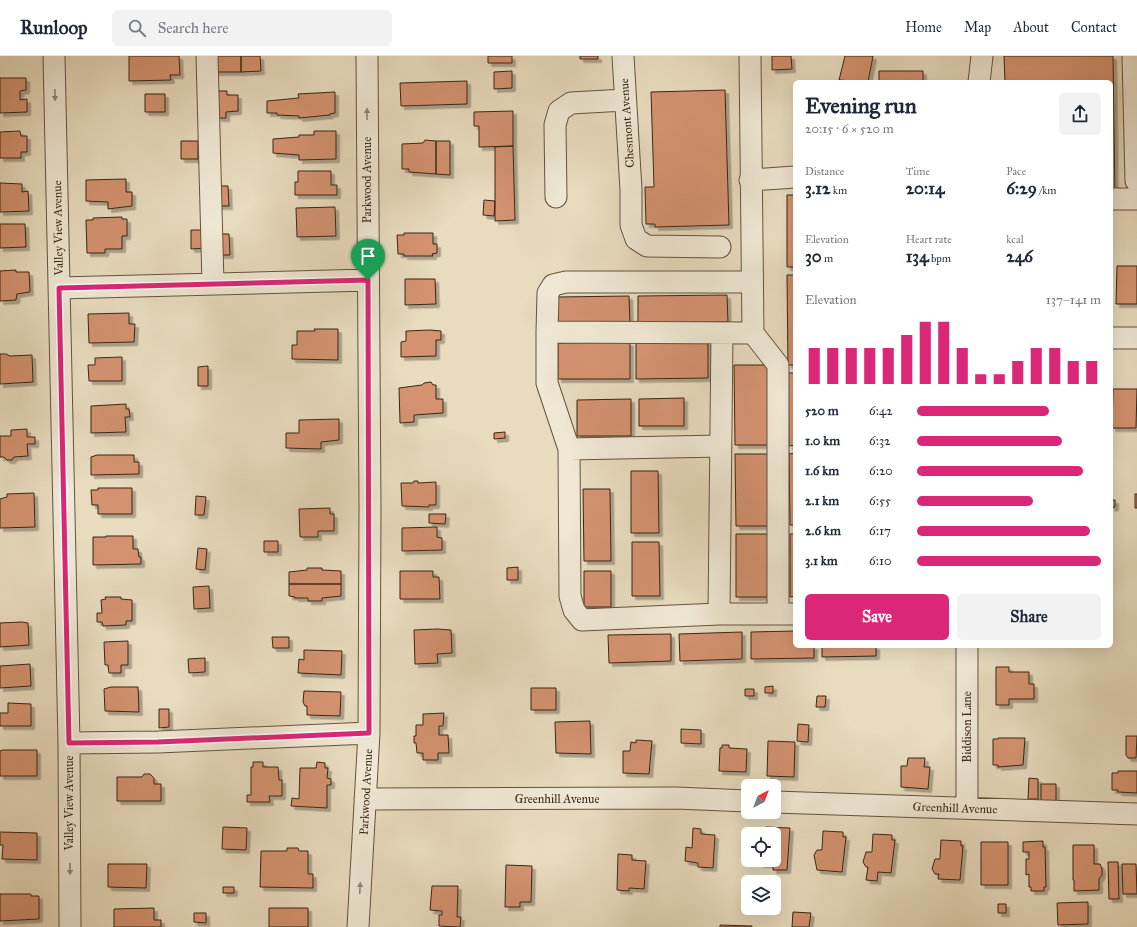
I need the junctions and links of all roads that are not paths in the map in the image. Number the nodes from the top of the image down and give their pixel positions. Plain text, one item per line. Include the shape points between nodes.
1 (54, 56) edge
2 (207, 56) edge
3 (367, 56) edge
4 (622, 56) edge
5 (750, 56) edge
6 (982, 56) edge
7 (1133, 56) edge
8 (979, 80) edge
9 (625, 100) junction
10 (793, 177) edge
11 (750, 180) junction
12 (1136, 190) edge
13 (556, 197) dead end
14 (1113, 198) edge
15 (720, 247) dead end
16 (368, 280) junction
17 (752, 282) junction
18 (214, 284) junction
19 (59, 288) junction
20 (547, 332) junction
21 (722, 333) junction
22 (753, 333) junction
23 (1113, 338) edge
24 (1137, 338) edge
25 (721, 446) junction
26 (569, 449) junction
27 (719, 614) junction
28 (787, 614) edge
29 (967, 648) edge
30 (369, 733) junction
31 (69, 743) junction
32 (365, 799) junction
33 (741, 801) edge
34 (781, 802) edge
35 (967, 808) junction
36 (1137, 814) edge
37 (70, 927) edge
38 (358, 927) edge

1 -> 19 street, Valley View Avenue
2 - 18 street
16 -> 3 street, Parkwood Avenue
4 - 9 street, Chesmont Avenue
5 - 11 street
6 - 8 street
7 - 12 street
9 - 13 street via 571,103 559,111 555,125
9 - 15 street, Chesmont Avenue via 631,226 636,239 647,246
10 - 11 street
11 - 17 street
12 - 14 street
16 - 18 street
16 - 30 street, Parkwood Avenue
17 - 20 street via 566,282 553,285 548,293
17 - 22 street
18 - 19 street
19 - 31 street, Valley View Avenue
20 - 21 street
20 - 26 street via 547,383
21 - 22 street
21 - 25 street
22 - 28 street via 778,365
23 - 24 street
25 - 26 street
25 - 27 street
26 - 27 street via 570,596 574,610 582,620
27 - 28 street
29 - 35 street, Biddison Lane
30 - 31 street
30 - 32 street, Parkwood Avenue
31 -> 37 street, Valley View Avenue
32 - 33 street, Greenhill Avenue via 676,798
38 -> 32 street, Parkwood Avenue
34 - 35 street, Greenhill Avenue
35 - 36 street, Greenhill Avenue

